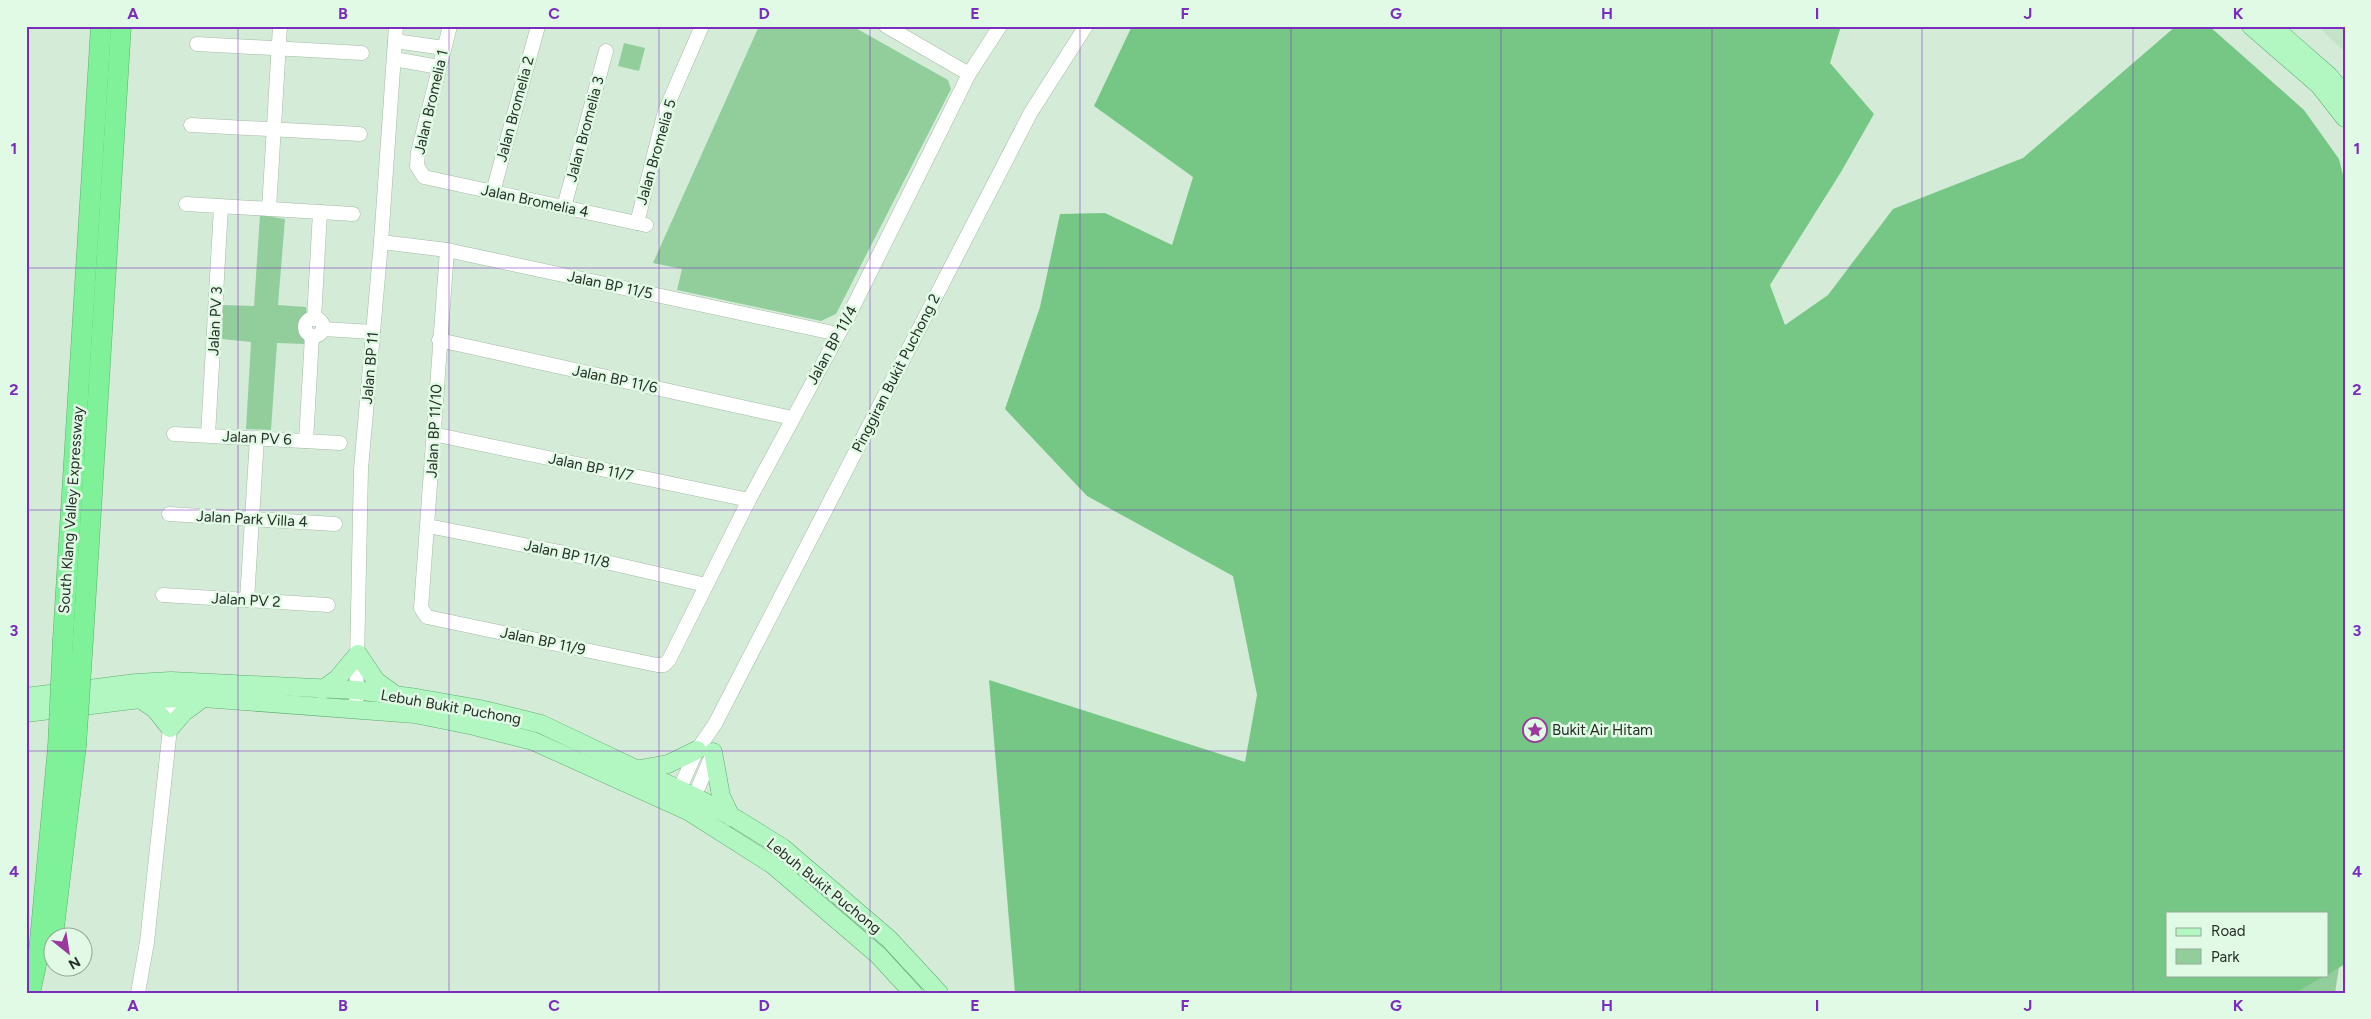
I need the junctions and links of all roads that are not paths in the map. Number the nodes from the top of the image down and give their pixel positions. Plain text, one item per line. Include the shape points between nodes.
1 (101, 26) edge
2 (121, 26) edge
3 (280, 26) edge
4 (396, 26) edge
5 (450, 26) edge
6 (538, 26) edge
7 (702, 26) edge
8 (886, 26) edge
9 (1000, 26) edge
10 (1086, 26) edge
11 (2251, 26) edge
12 (2272, 26) edge
13 (395, 41) junction
14 (197, 44) dead end
15 (279, 48) junction
16 (444, 48) junction
17 (606, 51) dead end
18 (362, 53) dead end
19 (394, 59) junction
20 (439, 67) junction
21 (969, 74) junction
22 (2345, 95) edge
23 (2345, 118) edge
24 (192, 125) dead end
25 (274, 129) junction
26 (360, 134) dead end
27 (424, 178) joint
28 (493, 192) junction
29 (186, 204) dead end
30 (221, 206) junction
31 (564, 208) junction
32 (269, 209) junction
33 (320, 212) junction
34 (353, 214) dead end
35 (641, 224) joint
36 (381, 242) junction
37 (447, 250) junction
38 (316, 328) junction
39 (373, 332) junction
40 (838, 334) junction
41 (439, 340) junction
42 (792, 418) junction
43 (174, 434) dead end
44 (433, 434) junction
45 (208, 436) junction
46 (257, 438) junction
47 (306, 441) junction
48 (340, 443) dead end
49 (749, 500) junction
50 (169, 514) dead end
51 (252, 519) junction
52 (335, 524) dead end
53 (428, 526) junction
54 (706, 585) junction
55 (163, 595) dead end
56 (247, 600) junction
57 (328, 604) dead end
58 (423, 613) joint
59 (73, 639) junction
60 (358, 654) junction
61 (664, 665) joint
62 (171, 689) junction
63 (322, 690) junction
64 (356, 690) junction
65 (396, 696) junction
66 (26, 697) edge
67 (203, 698) junction
68 (140, 699) junction
69 (356, 710) junction
70 (26, 713) edge
71 (170, 728) junction
72 (67, 747) junction
73 (705, 751) junction
74 (640, 769) junction
75 (684, 800) junction
76 (731, 817) junction
77 (54, 926) edge
78 (47, 976) edge
79 (30, 993) edge
80 (44, 993) edge
81 (138, 993) edge
82 (913, 993) edge
83 (939, 993) edge

1 - 59 highway, South Klang Valley Expressway
2 - 59 highway, South Klang Valley Expressway
3 - 15 street
4 - 13 street, Jalan BP 11
5 - 16 street, Jalan Bromelia 1
6 - 28 street, Jalan Bromelia 2
7 - 35 street, Jalan Bromelia 5 via 665,112
8 - 21 street
9 - 21 street, Jalan BP 11/4
10 - 73 street, Pinggiran Bukit Puchong 2 via 1031,112 715,724
11 - 23 main road via 2319,85
12 - 22 main road via 2329,76
13 - 16 street
13 - 19 street, Jalan BP 11
14 - 15 street
15 - 18 street
15 - 25 street
16 - 20 street, Jalan Bromelia 1
17 - 31 street, Jalan Bromelia 3
19 - 20 street
19 - 36 street, Jalan BP 11
20 - 27 street, Jalan Bromelia 1 via 418,152 417,166
21 - 40 street, Jalan BP 11/4
24 - 25 street
25 - 26 street
25 - 32 street
27 - 28 street, Jalan Bromelia 4
28 - 31 street, Jalan Bromelia 4
29 - 30 street
30 - 32 street
30 - 45 street, Jalan PV 3
31 - 35 street, Jalan Bromelia 4
32 - 33 street
33 - 34 street
33 - 38 street
36 - 37 street, Jalan BP 11/5
36 - 39 street, Jalan BP 11
37 - 40 street, Jalan BP 11/5
37 - 41 street, Jalan BP 11/10
38 - 39 street
38 - 47 street
39 - 60 street, Jalan BP 11 via 361,469
40 - 42 street, Jalan BP 11/4
41 - 42 street, Jalan BP 11/6
41 - 44 street, Jalan BP 11/10
42 - 49 street, Jalan BP 11/4
43 - 45 street, Jalan PV 6
44 - 49 street, Jalan BP 11/7
44 - 53 street, Jalan BP 11/10
45 - 46 street, Jalan PV 6
46 - 47 street, Jalan PV 6
46 - 51 street
47 - 48 street, Jalan PV 6
49 - 54 street, Jalan BP 11/4
50 - 51 street, Jalan Park Villa 4
51 - 52 street, Jalan Park Villa 4
51 - 56 street
53 - 54 street, Jalan BP 11/8
53 - 58 street, Jalan BP 11/10
54 - 61 street, Jalan BP 11/4
55 - 56 street, Jalan PV 2
56 - 57 street, Jalan PV 2
58 - 61 street, Jalan BP 11/9 via 437,619
59 - 72 highway, South Klang Valley Expressway, bridge
60 - 63 main road via 337,679
60 - 64 street, Jalan BP 11
60 - 65 main road via 376,681
62 - 63 main road, Lebuh Bukit Puchong
62 - 66 main road, Lebuh Bukit Puchong via 136,683
62 - 67 main road, Lebuh Bukit Puchong
62 - 68 main road, Lebuh Bukit Puchong
62 - 71 street
63 - 64 main road, Lebuh Bukit Puchong
64 - 65 main road, Lebuh Bukit Puchong
64 - 69 street, Jalan BP 11
65 - 74 main road, Lebuh Bukit Puchong via 480,709 541,724
67 - 69 main road, Lebuh Bukit Puchong
67 - 71 main road
68 - 70 main road, Lebuh Bukit Puchong
68 - 71 main road via 155,710
69 - 75 main road, Lebuh Bukit Puchong via 415,714 533,741
71 - 81 street via 147,942
72 - 77 highway, South Klang Valley Expressway
72 - 79 highway, South Klang Valley Expressway
73 - 74 main road via 668,764
73 - 75 street, Pinggiran Bukit Puchong 2
73 - 76 main road
74 - 75 main road, Lebuh Bukit Puchong
75 - 76 main road, Lebuh Bukit Puchong
75 - 82 main road, Lebuh Bukit Puchong via 773,865 878,955
76 - 83 main road, Lebuh Bukit Puchong via 782,848 852,906 889,939
78 - 80 highway

